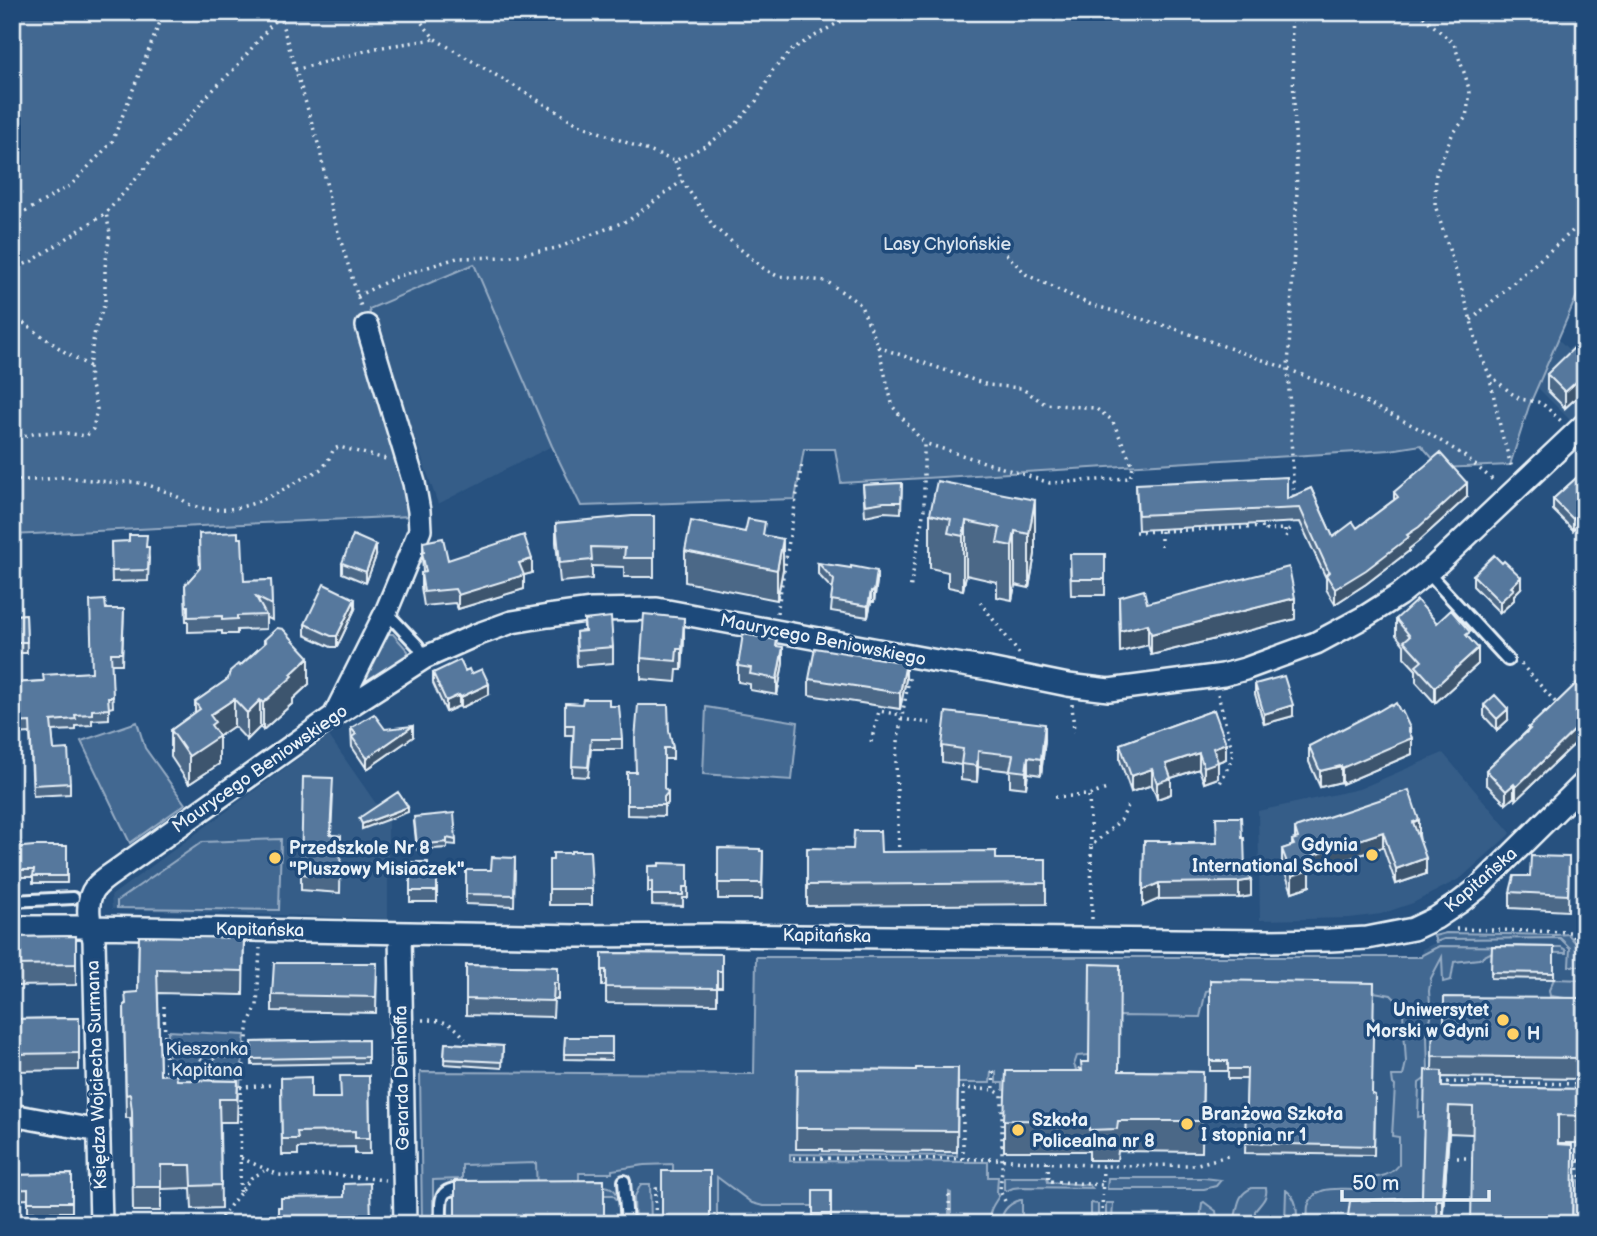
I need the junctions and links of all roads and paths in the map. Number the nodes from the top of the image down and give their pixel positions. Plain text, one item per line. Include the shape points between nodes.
1 (164, 12) edge
2 (413, 12) edge
3 (860, 12) edge
4 (1290, 12) edge
5 (1418, 12) edge
6 (280, 13) edge
7 (435, 39) junction
8 (295, 70) junction
9 (675, 161) junction
10 (682, 181) junction
11 (106, 213) junction
12 (12, 216) edge
13 (1585, 220) edge
14 (1006, 254) dead end
15 (12, 270) edge
16 (357, 296) junction
17 (12, 315) edge
18 (1471, 320) junction
19 (367, 326) joint
20 (878, 347) junction
21 (89, 366) junction
22 (1288, 369) junction
23 (1489, 374) junction
24 (1576, 426) edge
25 (12, 441) edge
26 (924, 443) junction
27 (802, 463) dead end
28 (408, 464) junction
29 (12, 480) edge
30 (1512, 486) junction
31 (1294, 503) edge
32 (1292, 515) edge
33 (1161, 531) junction
34 (1135, 532) dead end
35 (1161, 546) dead end
36 (1427, 572) junction
37 (910, 590) dead end
38 (980, 601) dead end
39 (386, 612) junction
40 (776, 619) dead end
41 (424, 657) junction
42 (1508, 660) dead end
43 (1028, 666) dead end
44 (1524, 667) dead end
45 (909, 674) dead end
46 (1215, 685) dead end
47 (1071, 695) dead end
48 (1561, 707) edge
49 (334, 716) junction
50 (901, 717) junction
51 (930, 723) dead end
52 (1074, 733) dead end
53 (871, 742) dead end
54 (1585, 782) edge
55 (1219, 785) dead end
56 (1107, 789) dead end
57 (1089, 795) junction
58 (1055, 797) dead end
59 (1129, 804) dead end
60 (1091, 846) junction
61 (899, 857) edge
62 (73, 898) dead end
63 (12, 901) edge
64 (1092, 926) dead end
65 (12, 927) edge
66 (90, 927) junction
67 (1456, 929) dead end
68 (400, 933) junction
69 (260, 942) dead end
70 (1585, 949) edge
71 (164, 1006) dead end
72 (420, 1020) dead end
73 (165, 1038) junction
74 (465, 1039) dead end
75 (246, 1055) junction
76 (1089, 1065) edge
77 (206, 1068) junction
78 (993, 1072) dead end
79 (1075, 1077) edge
80 (166, 1079) edge
81 (1447, 1082) dead end
82 (1536, 1083) junction
83 (270, 1084) dead end
84 (1578, 1084) junction
85 (1585, 1084) edge
86 (956, 1085) edge
87 (241, 1088) junction
88 (963, 1088) junction
89 (214, 1089) edge
90 (228, 1089) edge
91 (994, 1090) junction
92 (1015, 1094) edge
93 (1536, 1094) edge
94 (1585, 1094) edge
95 (1002, 1095) junction
96 (12, 1115) edge
97 (99, 1131) junction
98 (1228, 1156) dead end
99 (1103, 1157) edge
100 (241, 1158) junction
101 (793, 1158) dead end
102 (1457, 1158) dead end
103 (1484, 1158) edge
104 (963, 1159) junction
105 (1002, 1159) junction
106 (1565, 1160) edge
107 (1578, 1161) junction
108 (1585, 1161) edge
109 (1048, 1162) junction
110 (1103, 1166) junction
111 (265, 1170) junction
112 (391, 1180) dead end
113 (624, 1181) dead end
114 (1103, 1185) junction
115 (476, 1188) edge
116 (674, 1188) edge
117 (240, 1192) junction
118 (949, 1195) dead end
119 (1005, 1201) dead end
120 (1102, 1216) junction
121 (217, 1223) edge
122 (101, 1224) edge
123 (405, 1224) edge
124 (441, 1224) edge
125 (627, 1224) edge
126 (655, 1224) edge
127 (950, 1224) edge
128 (1092, 1224) edge
129 (1102, 1224) edge
130 (1582, 1224) edge

1 - 12 path via 112,142 71,185
2 - 7 path
3 - 9 path via 794,48 737,123
4 - 22 path via 1297,191
5 - 18 path via 1454,44 1470,93 1466,117 1452,135 1436,174 1435,205
6 - 8 path
6 - 11 path
7 - 8 path via 376,48
7 - 9 path via 578,124
8 - 16 path
9 - 10 path
10 - 16 path via 629,220 556,248 506,257 457,258 396,277
10 - 20 path via 715,227 763,268 776,276 826,281 860,304
11 - 15 path
11 - 21 path via 110,233 105,303
13 - 18 path
14 - 22 path via 1027,275 1089,304
16 - 19 path
17 - 21 path
18 - 23 path
19 - 28 street
20 - 26 path via 893,407
20 - 26 path via 988,385 1021,388 1045,404 1096,408 1112,420 1133,466 1130,478 1050,483
21 - 25 path via 97,409 93,429 86,436 46,432
22 - 30 path via 1426,432
22 - 31 path
23 - 24 path via 1520,399 1538,402
23 - 30 path
24 - 30 street, Maurycego Beniowskiego
26 - 37 path via 924,509
27 - 40 path
28 - 29 path via 339,447 324,466 267,499 225,510 190,505 139,483 64,477
28 - 39 street via 420,530
30 - 36 street, Maurycego Beniowskiego
32 - 33 path via 1286,537 1285,529 1266,527
33 - 34 path
33 - 35 path
36 - 41 street, Maurycego Beniowskiego via 1366,617 1287,655 1223,675 1109,690 657,609 592,610 512,622
36 - 42 lane
38 - 43 path
39 - 41 lane
39 - 49 street
41 - 49 street, Maurycego Beniowskiego
44 - 48 path
45 - 50 path
46 - 55 path via 1233,754
47 - 52 path
49 - 66 street, Maurycego Beniowskiego via 95,888
50 - 51 path
50 - 53 path via 879,711
50 - 61 path via 896,762
54 - 68 street, Kapitańska via 1460,902 1413,929 1367,938 1268,941
56 - 57 path
57 - 58 path
57 - 60 path
59 - 60 path via 1121,820
60 - 64 path
62 - 63 lane
65 - 66 street, Kapitańska
66 - 68 street, Kapitańska
66 - 97 street, Księdza Wojciecha Surmana
67 - 70 path via 1570,932
68 - 123 street, Gerarda Denhoffa
69 - 75 path via 257,1006 249,1022
71 - 73 path
72 - 74 path via 457,1027
73 - 77 path via 198,1053
73 - 80 path
75 - 77 path via 232,1050 225,1057 217,1055
75 - 87 path
76 - 79 path via 1081,1065
77 - 89 path
78 - 91 path
81 - 82 path
82 - 84 path
82 - 93 path
83 - 87 path
84 - 85 path
84 - 94 path
86 - 88 path
87 - 90 path
87 - 100 path
88 - 91 path
88 - 104 path
91 - 95 path
92 - 95 path
95 - 105 path
96 - 97 street
97 - 122 street, Księdza Wojciecha Surmana
98 - 110 path via 1194,1165
99 - 110 path
100 - 111 path
100 - 117 path
101 - 104 path
102 - 103 path
104 - 105 path
105 - 109 path
105 - 119 path via 1000,1191
106 - 107 path
107 - 108 path
107 - 130 path
109 - 110 path
109 - 114 path via 1049,1181
110 - 114 path
111 - 112 path via 278,1175
111 - 117 path
113 - 125 lane
114 - 120 path
115 - 124 lane via 446,1192 441,1200
116 - 126 path via 656,1189
117 - 121 path
118 - 127 path
120 - 128 path
120 - 129 path

